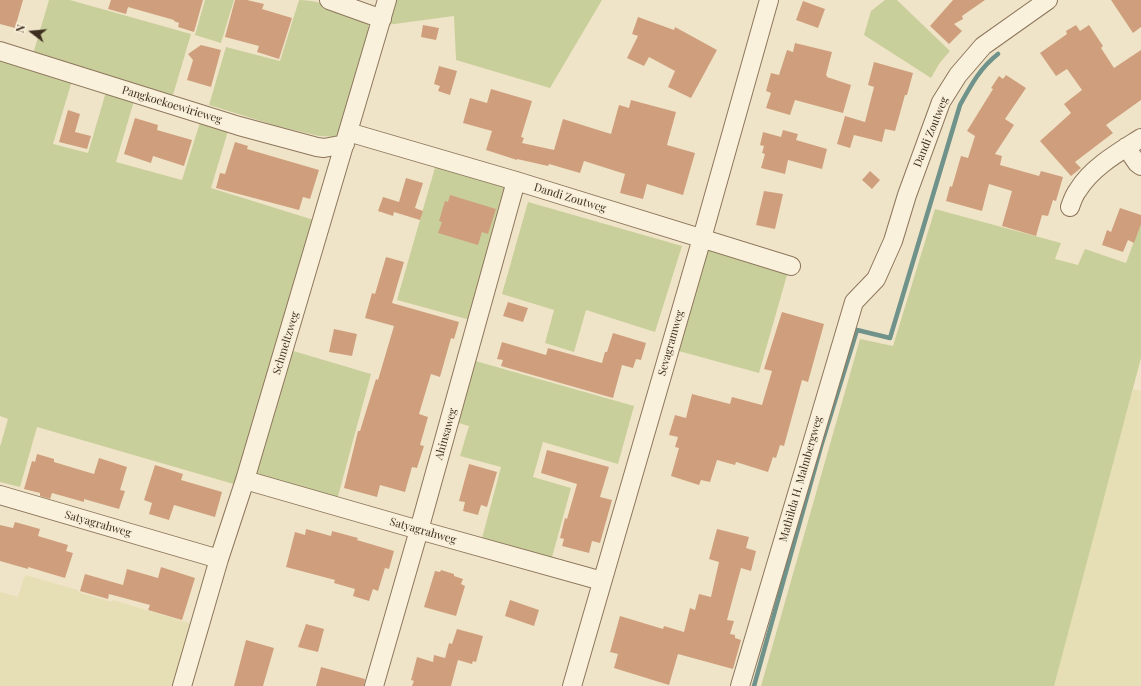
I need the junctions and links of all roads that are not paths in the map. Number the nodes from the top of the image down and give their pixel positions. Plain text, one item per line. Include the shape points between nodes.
1 (329, 0) edge
2 (387, 0) edge
3 (769, 0) edge
4 (1048, 0) edge
5 (382, 19) junction
6 (0, 51) edge
7 (347, 138) junction
8 (1134, 143) edge
9 (1141, 166) edge
10 (516, 181) junction
11 (1070, 207) dead end
12 (702, 238) junction
13 (791, 266) dead end
14 (876, 279) joint
15 (245, 480) junction
16 (0, 495) edge
17 (419, 530) junction
18 (219, 558) junction
19 (602, 581) junction
20 (182, 686) edge
21 (374, 686) edge
22 (572, 686) edge
23 (740, 686) edge

1 - 5 street
2 - 5 street, Schmeltzweg
3 - 12 street, Sevagramweg
4 - 14 street, Dandi Zoutweg via 983,46 958,75 941,102 893,241
5 - 7 street, Schmeltzweg
6 - 7 street, Pangkoekoewirieweg via 239,126 303,143 324,148
7 - 10 street, Dandi Zoutweg
7 - 15 street, Schmeltzweg
8 - 9 street via 1137,163
8 - 11 street via 1088,176
10 - 12 street, Dandi Zoutweg
10 - 17 street, Ahinsaweg
12 - 13 street, Dandi Zoutweg
12 - 19 street, Sevagramweg
14 - 23 street, Mathilda H. Malmbergweg via 854,302
15 - 17 street, Satyagrahweg
15 - 18 street, Schmeltzweg
16 - 18 street, Satyagrahweg
17 - 19 street, Satyagrahweg
17 - 21 street, Ahinsaweg
18 - 20 street, Schmeltzweg
19 - 22 street, Sevagramweg

